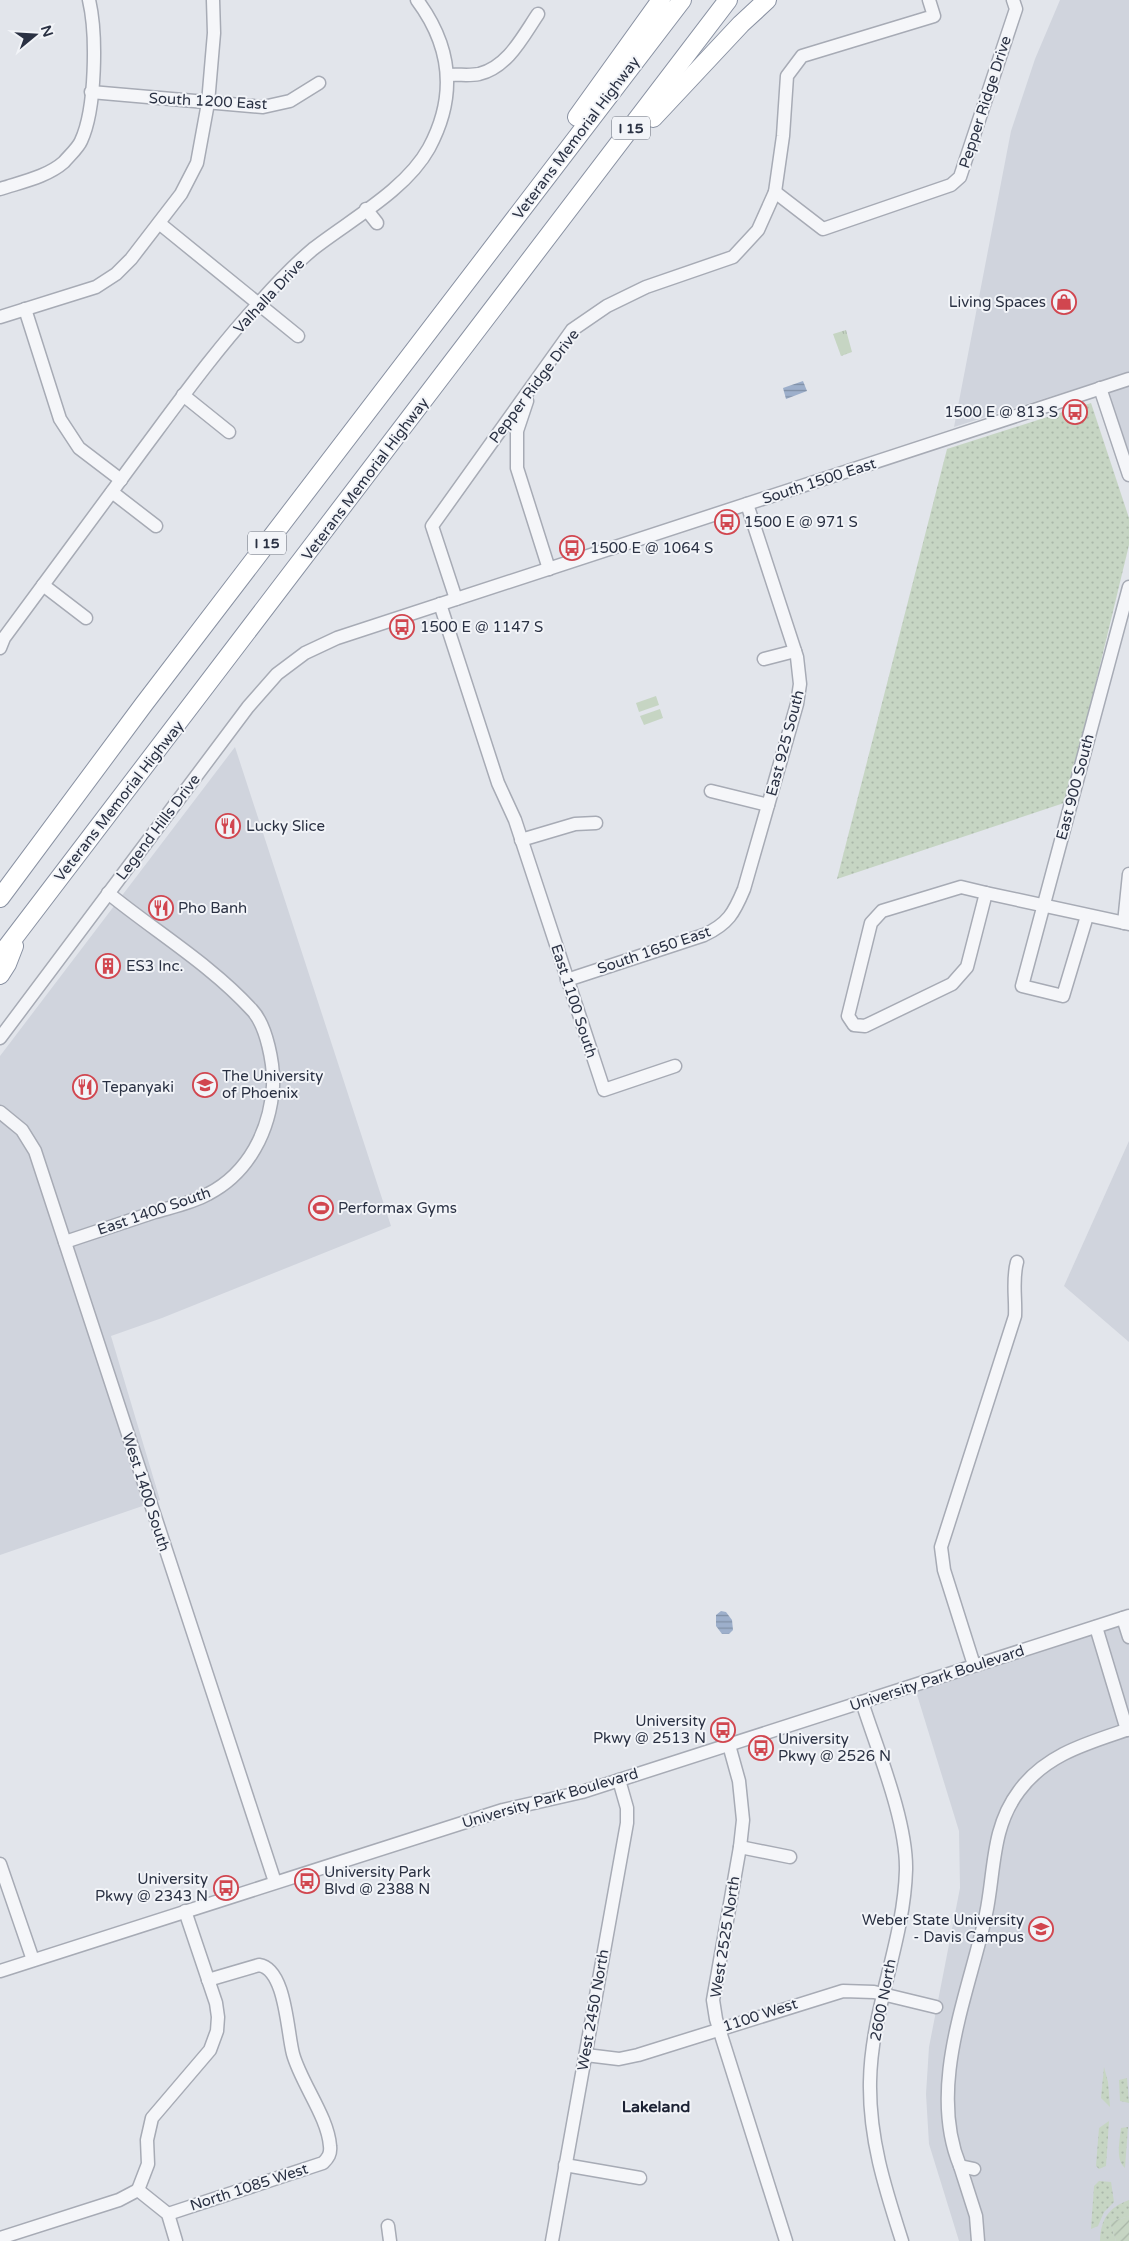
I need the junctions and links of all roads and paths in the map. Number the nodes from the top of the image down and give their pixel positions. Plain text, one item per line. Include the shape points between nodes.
1 (89, 0) edge
2 (213, 0) edge
3 (417, 0) edge
4 (661, 0) edge
5 (682, 0) edge
6 (728, 0) edge
7 (768, 0) edge
8 (929, 0) edge
9 (1013, 0) edge
10 (538, 14) dead end
11 (448, 75) junction
12 (320, 83) dead end
13 (91, 92) junction
14 (208, 103) junction
15 (0, 189) edge
16 (537, 190) junction
17 (775, 192) junction
18 (366, 209) junction
19 (159, 223) junction
20 (377, 223) dead end
21 (534, 257) junction
22 (258, 303) junction
23 (25, 309) junction
24 (0, 317) edge
25 (298, 336) dead end
26 (1129, 379) edge
27 (532, 387) junction
28 (1100, 388) junction
29 (183, 395) junction
30 (229, 432) dead end
31 (1129, 475) edge
32 (121, 480) junction
33 (112, 492) junction
34 (747, 504) junction
35 (156, 526) dead end
36 (549, 569) junction
37 (43, 585) junction
38 (1129, 588) edge
39 (456, 599) junction
40 (440, 604) junction
41 (86, 618) dead end
42 (337, 638) joint
43 (0, 648) edge
44 (795, 651) junction
45 (764, 659) dead end
46 (711, 791) dead end
47 (768, 806) junction
48 (596, 823) dead end
49 (521, 840) junction
50 (1129, 874) edge
51 (108, 893) junction
52 (986, 893) junction
53 (0, 898) edge
54 (1043, 906) junction
55 (735, 910) joint
56 (1087, 916) junction
57 (1127, 923) edge
58 (20, 930) junction
59 (0, 956) edge
60 (0, 975) edge
61 (567, 980) junction
62 (0, 1038) edge
63 (675, 1066) dead end
64 (0, 1112) edge
65 (64, 1242) junction
66 (1017, 1262) dead end
67 (1126, 1617) edge
68 (1096, 1627) junction
69 (1129, 1637) edge
70 (974, 1666) junction
71 (862, 1702) junction
72 (1128, 1730) edge
73 (730, 1745) junction
74 (619, 1780) junction
75 (740, 1847) junction
76 (790, 1857) dead end
77 (0, 1864) edge
78 (275, 1882) junction
79 (185, 1912) junction
80 (33, 1960) junction
81 (0, 1971) edge
82 (208, 1980) junction
83 (884, 1994) junction
84 (936, 2007) dead end
85 (719, 2029) junction
86 (586, 2055) junction
87 (565, 2166) junction
88 (960, 2166) junction
89 (974, 2169) dead end
90 (640, 2178) dead end
91 (138, 2190) junction
92 (168, 2214) junction
93 (388, 2226) dead end
94 (0, 2238) edge
95 (176, 2241) edge
96 (390, 2241) edge
97 (552, 2241) edge
98 (786, 2241) edge
99 (902, 2241) edge
100 (978, 2241) edge

1 - 13 street via 94,19
2 - 14 street via 214,33
3 - 11 street, Valhalla Drive via 432,19
4 - 16 highway via 563,137
5 - 16 highway, Veterans Memorial Highway / I 15
6 - 21 highway, Veterans Memorial Highway / I 15
7 - 21 highway via 672,95
8 - 17 street, Pepper Ridge Drive via 934,16 802,56 787,76
9 - 17 street, Pepper Ridge Drive via 1016,9 960,177 951,185 822,229
10 - 11 street via 514,50 501,63 480,74
11 - 18 street, Valhalla Drive via 447,101 428,150 405,180
12 - 14 street, South 1200 East via 290,101 263,107
13 - 14 street, South 1200 East
13 - 15 street via 89,116 81,142 62,163 44,174
14 - 19 street via 197,163 182,194
16 - 53 highway, Veterans Memorial Highway / I 15 via 144,704
17 - 27 street, Pepper Ridge Drive via 758,230 733,257 662,280 607,306 572,330
18 - 20 street
18 - 22 street, Valhalla Drive via 312,250
19 - 22 street
19 - 23 street via 131,259 96,287
21 - 58 highway, Veterans Memorial Highway / I 15
22 - 25 street
22 - 29 street, Valhalla Drive
23 - 24 street
23 - 32 street via 60,419 80,448
26 - 28 street, South 1500 East
27 - 36 street via 517,431 517,468
27 - 39 street, Pepper Ridge Drive via 432,526
28 - 31 street
28 - 34 street, South 1500 East
29 - 30 street
29 - 32 street, Valhalla Drive
32 - 33 street, Valhalla Drive
33 - 35 street
33 - 37 street, Valhalla Drive
34 - 36 street, South 1500 East
34 - 44 street, East 925 South
36 - 39 street, South 1500 East
37 - 41 street
37 - 43 street, Valhalla Drive
38 - 54 street, East 900 South
39 - 40 street, South 1500 East
40 - 42 street, South 1500 East
40 - 49 street, East 1100 South via 498,783
42 - 51 street, Legend Hills Drive via 304,652 276,674
44 - 45 street
44 - 47 street, East 925 South via 800,684
46 - 47 street, East 925 South
47 - 55 street, East 925 South
48 - 49 street via 575,824
49 - 61 street, East 1100 South
50 - 57 street
51 - 62 street, Legend Hills Drive
51 - 65 street, East 1400 South via 212,973 254,1012 267,1040 274,1072 272,1103 263,1133 249,1161 228,1181 207,1195
52 - 52 street via 960,887 882,911 871,923 848,1016 854,1025 865,1026 952,984 967,967
52 - 54 street
54 - 56 street
54 - 56 street, East 900 South via 1022,986 1063,996
55 - 61 street, South 1650 East via 721,927 704,935
56 - 57 street
58 - 59 highway, Veterans Memorial Highway / I 15
58 - 60 highway
61 - 63 street, East 1100 South via 604,1090
64 - 65 street, West 1400 South via 22,1130 36,1151
65 - 78 street, West 1400 South
66 - 70 street via 1013,1278 1015,1316 941,1547 944,1570
67 - 68 street, University Park Boulevard
67 - 69 street
68 - 70 street, University Park Boulevard
68 - 72 street
70 - 71 street, University Park Boulevard
71 - 73 street, University Park Boulevard
71 - 83 street, 2600 North via 900,1820 906,1868 904,1896
72 - 88 street via 1068,1751 1046,1763 1019,1790 999,1829 986,1915 956,2022 948,2121
73 - 74 street, University Park Boulevard
73 - 75 street, West 2525 North via 742,1800
74 - 78 street, University Park Boulevard via 503,1810
74 - 86 street, West 2450 North via 627,1808 627,1823
75 - 76 street
75 - 85 street, West 2525 North via 715,1979 713,2000
77 - 80 street
78 - 79 street, University Park Boulevard
79 - 80 street, University Park Boulevard
79 - 82 street
80 - 81 street, University Park Boulevard
82 - 91 street via 218,2017 215,2041 152,2118 148,2164
82 - 92 street, North 1085 West via 253,1966 267,1966 277,1979 299,2072 330,2143 329,2156 323,2162
83 - 84 street, 1100 West
83 - 85 street, 1100 West via 843,1991
83 - 99 street, 2600 North via 871,2073 871,2117 880,2174
85 - 86 street, 1100 West via 618,2059
85 - 98 street, West 2525 North
86 - 87 street, West 2450 North
87 - 90 street
87 - 97 street, West 2450 North
88 - 89 street
88 - 100 street via 976,2216
91 - 92 street
91 - 94 street via 119,2200
92 - 95 street
93 - 96 street

